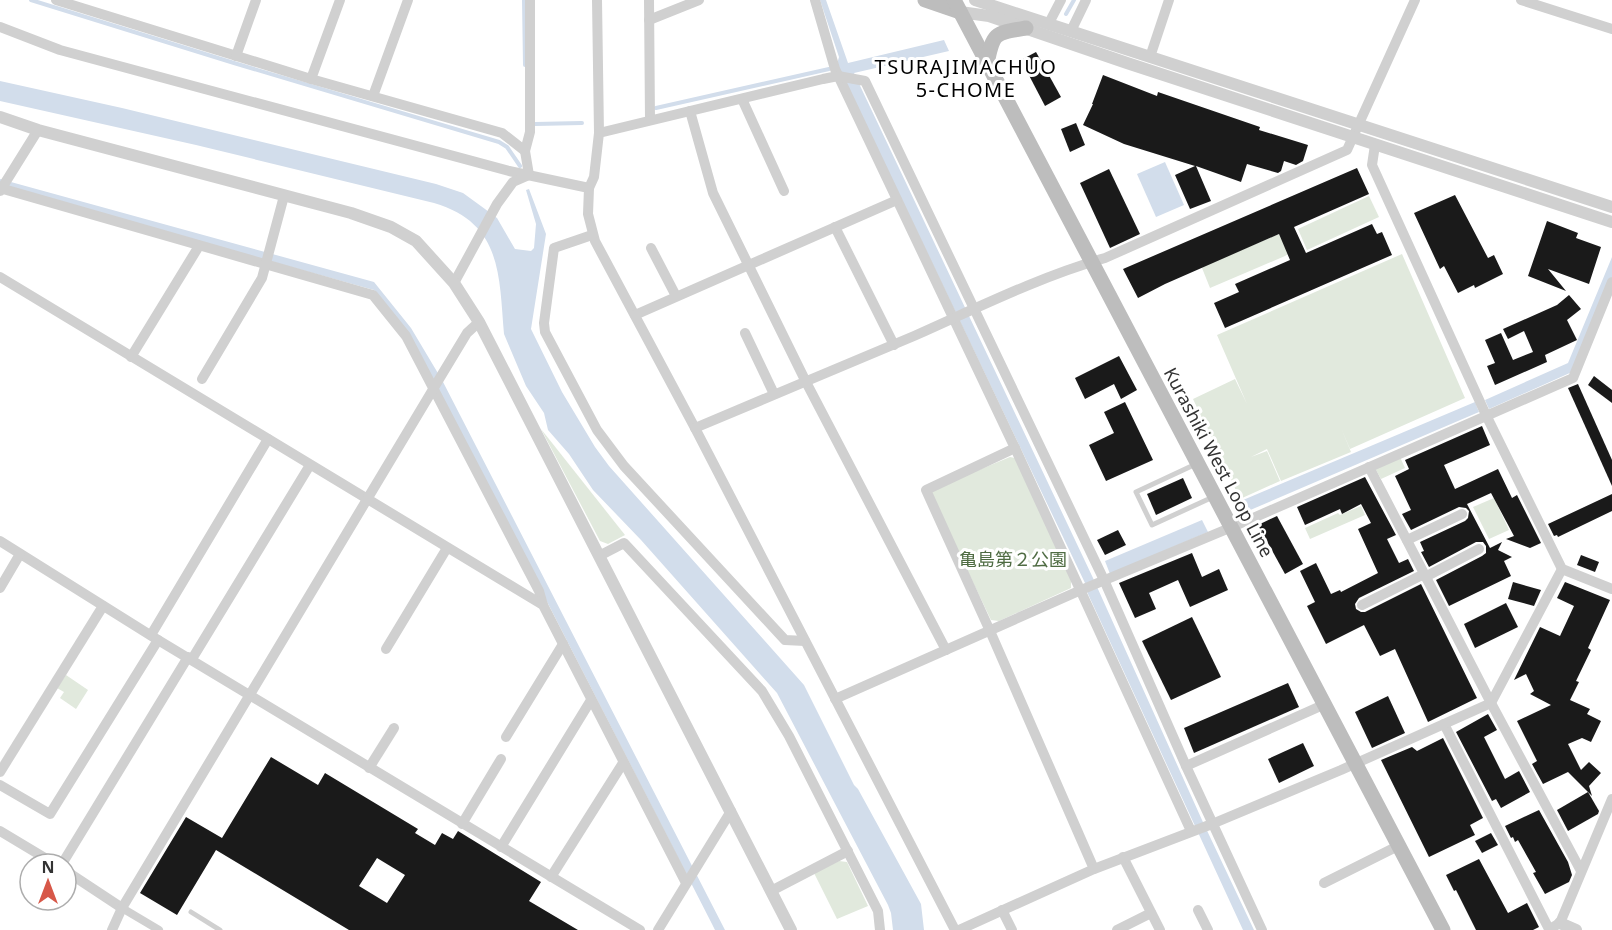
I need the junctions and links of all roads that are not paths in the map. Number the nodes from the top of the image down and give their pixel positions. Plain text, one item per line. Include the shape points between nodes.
1 (56, 0) edge
2 (256, 0) edge
3 (340, 0) edge
4 (408, 0) edge
5 (531, 0) edge
6 (597, 0) edge
7 (649, 0) edge
8 (699, 0) edge
9 (815, 0) edge
10 (925, 0) edge
11 (975, 0) edge
12 (1061, 0) edge
13 (1086, 0) edge
14 (1169, 0) edge
15 (1415, 0) edge
16 (1521, 0) edge
17 (91, 5) edge
18 (957, 6) edge
19 (649, 20) junction
20 (1049, 23) junction
21 (0, 27) edge
22 (1026, 28) junction
23 (1612, 29) edge
24 (1071, 31) junction
25 (236, 56) junction
26 (1150, 57) junction
27 (987, 64) junction
28 (841, 77) junction
29 (311, 79) junction
30 (373, 96) junction
31 (742, 99) junction
32 (690, 111) junction
33 (0, 117) edge
34 (650, 120) junction
35 (1359, 124) junction
36 (38, 130) junction
37 (599, 133) junction
38 (1354, 137) junction
39 (1375, 145) junction
40 (525, 151) junction
41 (529, 175) junction
42 (2, 187) edge
43 (589, 188) junction
44 (784, 191) dead end
45 (284, 196) junction
46 (897, 200) junction
47 (1612, 207) edge
48 (1612, 222) edge
49 (835, 227) junction
50 (592, 235) junction
51 (199, 246) junction
52 (651, 248) dead end
53 (266, 259) junction
54 (1092, 262) junction
55 (748, 265) junction
56 (0, 277) edge
57 (1612, 282) edge
58 (454, 283) junction
59 (676, 296) junction
60 (970, 310) junction
61 (634, 315) junction
62 (955, 318) junction
63 (478, 322) junction
64 (745, 333) dead end
65 (894, 345) junction
66 (131, 357) junction
67 (202, 379) dead end
68 (806, 382) junction
69 (437, 383) junction
70 (774, 394) junction
71 (1486, 415) junction
72 (695, 428) junction
73 (268, 439) junction
74 (1016, 448) junction
75 (1197, 463) junction
76 (310, 465) junction
77 (1369, 467) junction
78 (1215, 496) junction
79 (367, 500) junction
80 (1462, 514) dead end
81 (1231, 527) junction
82 (1407, 540) junction
83 (0, 542) edge
84 (447, 548) junction
85 (1479, 549) dead end
86 (20, 554) junction
87 (599, 556) junction
88 (1562, 569) junction
89 (1425, 575) junction
90 (1101, 581) junction
91 (0, 588) edge
92 (1083, 589) junction
93 (1612, 589) edge
94 (543, 605) junction
95 (1362, 605) dead end
96 (103, 606) junction
97 (990, 631) junction
98 (154, 638) junction
99 (805, 641) junction
100 (563, 644) junction
101 (386, 649) dead end
102 (945, 650) junction
103 (190, 658) junction
104 (249, 694) junction
105 (835, 699) junction
106 (591, 700) junction
107 (1491, 703) junction
108 (1323, 705) junction
109 (1444, 724) junction
110 (394, 728) dead end
111 (506, 737) dead end
112 (501, 759) dead end
113 (623, 763) junction
114 (1354, 764) junction
115 (1186, 766) junction
116 (369, 768) junction
117 (0, 772) edge
118 (0, 785) edge
119 (1611, 803) edge
120 (731, 811) junction
121 (462, 824) junction
122 (1210, 825) junction
123 (0, 831) edge
124 (1192, 831) junction
125 (1398, 846) junction
126 (501, 847) junction
127 (848, 851) junction
128 (35, 852) edge
129 (69, 852) edge
130 (1124, 856) junction
131 (1094, 869) junction
132 (1581, 871) junction
133 (551, 878) junction
134 (78, 879) edge
135 (687, 881) junction
136 (1324, 883) dead end
137 (771, 891) junction
138 (122, 908) junction
139 (1002, 910) junction
140 (1198, 910) dead end
141 (191, 912) dead end
142 (1151, 913) junction
143 (1552, 927) edge
144 (112, 930) edge
145 (159, 930) edge
146 (220, 930) edge
147 (640, 930) edge
148 (658, 930) edge
149 (791, 930) edge
150 (880, 930) edge
151 (957, 930) edge
152 (1012, 930) edge
153 (1117, 930) edge
154 (1160, 930) edge
155 (1208, 930) edge
156 (1262, 930) edge
157 (1443, 930) edge
158 (1576, 930) edge

1 - 17 street
2 - 25 street
3 - 29 street
4 - 30 street
5 - 40 street via 530,132
6 - 37 street
7 - 19 street
8 - 19 street
9 - 28 street via 834,69
10 - 18 main road
11 - 20 street
12 - 20 street
13 - 24 street
14 - 26 street
15 - 35 street
16 - 23 street
17 - 25 street
18 - 22 street
18 - 27 main road, Kurashiki West Loop Line
19 - 34 street
20 - 24 street
21 - 41 street via 60,50
22 - 27 main road via 996,36
22 - 38 street
24 - 26 street
25 - 29 street
26 - 35 street
27 - 54 main road, Kurashiki West Loop Line
28 - 31 street
28 - 46 street
28 - 60 street via 865,81
29 - 30 street
30 - 40 street via 502,133
31 - 32 street
31 - 44 street
32 - 34 street
32 - 55 street via 713,193
33 - 36 street
34 - 37 street
35 - 38 street
35 - 47 street
36 - 42 street
36 - 45 street
37 - 43 street
38 - 39 street
38 - 54 street via 1347,150
39 - 48 street
39 - 71 street via 1372,165
40 - 41 street
41 - 43 street
41 - 58 street via 513,182
42 - 51 street
43 - 50 street
45 - 53 street
45 - 58 street via 391,226 416,241
46 - 49 street
46 - 62 street
49 - 55 street
49 - 65 street
50 - 61 street
50 - 99 street via 554,248 545,332 597,430 624,466 785,640
51 - 53 street
51 - 66 street
52 - 59 street
53 - 67 street via 262,278
53 - 69 street via 373,294
54 - 60 street
54 - 75 main road, Kurashiki West Loop Line
55 - 59 street
55 - 68 street
56 - 66 street
57 - 71 street via 1573,378
58 - 63 street
59 - 61 street
60 - 62 street
60 - 90 street
61 - 72 street
62 - 65 street
62 - 74 street
63 - 69 street
63 - 87 street
64 - 70 street
65 - 68 street
66 - 73 street
68 - 70 street
68 - 102 street
69 - 79 street
69 - 94 street
70 - 72 street
71 - 77 street
71 - 88 street
72 - 99 street
73 - 76 street
73 - 98 street
74 - 92 street
74 - 97 street via 926,490
75 - 78 main road, Kurashiki West Loop Line
75 - 78 lane via 1136,492 1152,525
76 - 79 street
76 - 103 street
77 - 81 street
77 - 82 street
78 - 81 main road, Kurashiki West Loop Line
79 - 84 street
79 - 104 street
80 - 82 street
81 - 90 street
81 - 108 main road, Kurashiki West Loop Line
82 - 89 street
83 - 86 street
84 - 94 street
84 - 101 street
85 - 89 street
86 - 91 street
86 - 96 street
87 - 120 street
87 - 127 street via 624,543 762,691
88 - 93 street
88 - 107 street
89 - 95 street
89 - 107 street
90 - 92 street
90 - 115 street
92 - 97 street
92 - 124 street
94 - 100 street
96 - 98 street
96 - 117 street
97 - 102 street
97 - 131 street
98 - 103 street
98 - 118 street via 50,814
99 - 105 street
100 - 106 street
100 - 111 street
102 - 105 street
103 - 104 street
103 - 129 street
104 - 116 street
104 - 138 street
105 - 151 street
106 - 113 street
106 - 126 street
107 - 109 street
107 - 132 street
108 - 114 main road, Kurashiki West Loop Line
108 - 115 street
109 - 114 street
109 - 143 street
110 - 116 street
112 - 121 street
113 - 133 street
113 - 135 street
114 - 122 street
114 - 125 main road, Kurashiki West Loop Line
115 - 122 street
116 - 121 street
119 - 132 street
120 - 135 street
120 - 137 street
121 - 126 street
122 - 124 street
122 - 156 street
123 - 128 street
124 - 130 street
125 - 136 street
125 - 157 main road, Kurashiki West Loop Line
126 - 133 street
127 - 137 street
127 - 150 street via 878,911
130 - 131 street
130 - 142 street
131 - 139 street
132 - 143 street
133 - 147 street
134 - 138 street
135 - 148 street
137 - 149 street
138 - 144 street
138 - 145 street
139 - 151 street
139 - 152 street
140 - 155 street
141 - 146 lane
142 - 153 street
142 - 154 street
143 - 158 street

